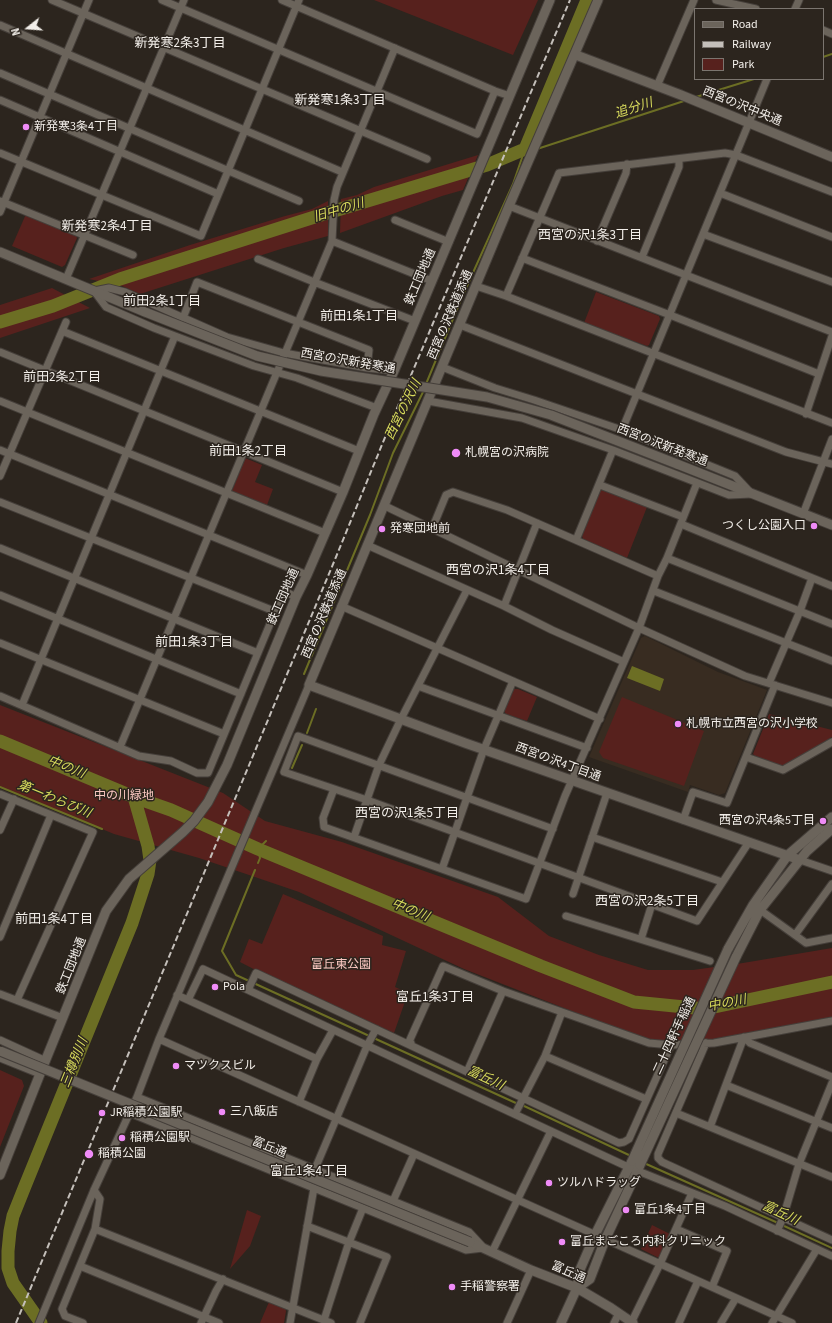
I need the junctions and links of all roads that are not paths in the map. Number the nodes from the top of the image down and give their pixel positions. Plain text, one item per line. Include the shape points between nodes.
1 (52, 0) edge
2 (89, 0) edge
3 (162, 0) edge
4 (184, 0) edge
5 (282, 0) edge
6 (550, 0) edge
7 (598, 0) edge
8 (694, 0) edge
9 (716, 0) edge
10 (298, 3) edge
11 (181, 8) junction
12 (752, 8) edge
13 (83, 13) junction
14 (0, 25) edge
15 (164, 48) junction
16 (395, 48) junction
17 (278, 50) junction
18 (66, 54) junction
19 (576, 55) junction
20 (0, 73) edge
21 (767, 80) edge
22 (657, 86) junction
23 (147, 89) junction
24 (262, 90) junction
25 (376, 91) junction
26 (495, 91) junction
27 (50, 94) junction
28 (510, 96) junction
29 (0, 100) edge
30 (40, 117) junction
31 (749, 123) junction
32 (130, 128) junction
33 (244, 130) junction
34 (359, 131) junction
35 (120, 152) junction
36 (0, 153) edge
37 (736, 155) junction
38 (832, 157) edge
39 (678, 159) junction
40 (427, 160) dead end
41 (21, 162) junction
42 (627, 164) junction
43 (228, 171) junction
44 (342, 172) junction
45 (832, 192) edge
46 (720, 193) junction
47 (218, 194) junction
48 (102, 195) junction
49 (299, 201) dead end
50 (2, 202) edge
51 (509, 206) junction
52 (0, 212) edge
53 (540, 218) junction
54 (395, 220) dead end
55 (703, 234) junction
56 (86, 235) junction
57 (832, 236) edge
58 (332, 241) junction
59 (597, 241) junction
60 (448, 242) junction
61 (0, 252) edge
62 (133, 255) dead end
63 (642, 257) junction
64 (522, 258) junction
65 (258, 259) dead end
66 (686, 275) junction
67 (66, 279) junction
68 (432, 281) junction
69 (314, 282) junction
70 (832, 282) edge
71 (476, 286) junction
72 (94, 291) junction
73 (506, 296) junction
74 (670, 315) junction
75 (184, 318) junction
76 (298, 321) junction
77 (415, 321) junction
78 (66, 322) dead end
79 (460, 325) junction
80 (62, 331) junction
81 (832, 332) edge
82 (176, 336) junction
83 (832, 336) edge
84 (0, 352) edge
85 (284, 353) junction
86 (653, 354) junction
87 (442, 367) junction
88 (367, 368) junction
89 (162, 370) junction
90 (45, 371) junction
91 (394, 371) junction
92 (276, 372) junction
93 (819, 374) junction
94 (636, 394) junction
95 (0, 401) edge
96 (428, 401) junction
97 (377, 408) junction
98 (261, 410) junction
99 (144, 411) junction
100 (28, 412) junction
101 (806, 414) junction
102 (832, 424) edge
103 (622, 430) junction
104 (832, 440) edge
105 (0, 450) edge
106 (613, 450) junction
107 (359, 451) junction
108 (128, 452) junction
109 (244, 452) junction
110 (9, 454) junction
111 (823, 461) junction
112 (832, 464) edge
113 (0, 476) edge
114 (697, 483) junction
115 (600, 485) junction
116 (227, 492) junction
117 (342, 492) junction
118 (751, 494) junction
119 (110, 495) junction
120 (0, 502) edge
121 (384, 506) junction
122 (803, 514) junction
123 (682, 521) junction
124 (537, 523) junction
125 (832, 525) edge
126 (432, 529) junction
127 (325, 533) junction
128 (209, 534) junction
129 (91, 538) junction
130 (576, 540) junction
131 (367, 545) junction
132 (0, 548) edge
133 (667, 558) junction
134 (518, 570) junction
135 (307, 575) junction
136 (658, 576) junction
137 (190, 577) junction
138 (812, 578) junction
139 (75, 579) junction
140 (832, 586) edge
141 (467, 590) junction
142 (654, 591) junction
143 (0, 595) edge
144 (296, 597) junction
145 (341, 606) junction
146 (504, 606) junction
147 (274, 611) junction
148 (800, 611) junction
149 (173, 618) junction
150 (58, 619) junction
151 (832, 624) edge
152 (639, 628) junction
153 (786, 642) junction
154 (0, 643) edge
155 (438, 648) junction
156 (258, 653) junction
157 (41, 659) junction
158 (156, 659) junction
159 (832, 661) edge
160 (624, 662) junction
161 (513, 681) junction
162 (772, 684) junction
163 (309, 685) junction
164 (418, 686) junction
165 (241, 694) junction
166 (0, 696) edge
167 (139, 700) junction
168 (832, 703) edge
169 (22, 705) junction
170 (498, 715) junction
171 (401, 719) junction
172 (600, 719) junction
173 (224, 734) junction
174 (832, 742) edge
175 (120, 747) junction
176 (587, 748) junction
177 (484, 749) junction
178 (746, 757) junction
179 (379, 765) junction
180 (572, 780) junction
181 (334, 789) junction
182 (607, 793) junction
183 (0, 794) edge
184 (467, 797) junction
185 (14, 799) junction
186 (367, 800) junction
187 (51, 815) junction
188 (832, 817) edge
189 (683, 820) junction
190 (553, 829) junction
191 (832, 829) edge
192 (0, 830) edge
193 (454, 832) junction
194 (354, 837) junction
195 (592, 837) junction
196 (749, 842) junction
197 (788, 855) junction
198 (800, 860) junction
199 (539, 864) junction
200 (442, 869) junction
201 (832, 871) edge
202 (578, 878) junction
203 (722, 882) junction
204 (832, 884) edge
205 (573, 894) dead end
206 (652, 904) junction
207 (756, 907) junction
208 (566, 916) dead end
209 (795, 935) junction
210 (0, 937) edge
211 (832, 938) edge
212 (641, 940) junction
213 (710, 961) dead end
214 (249, 989) junction
215 (503, 991) junction
216 (0, 994) edge
217 (177, 995) junction
218 (17, 1000) junction
219 (188, 1000) junction
220 (562, 1012) junction
221 (64, 1018) junction
222 (832, 1021) edge
223 (333, 1030) junction
224 (375, 1031) junction
225 (744, 1038) junction
226 (159, 1039) junction
227 (0, 1040) edge
228 (411, 1043) junction
229 (706, 1043) junction
230 (368, 1044) junction
231 (671, 1045) junction
232 (0, 1051) edge
233 (545, 1056) junction
234 (0, 1058) edge
235 (317, 1059) junction
236 (46, 1061) junction
237 (467, 1072) junction
238 (40, 1074) junction
239 (832, 1077) edge
240 (832, 1083) edge
241 (726, 1085) junction
242 (137, 1097) junction
243 (522, 1099) junction
244 (646, 1099) junction
245 (299, 1102) junction
246 (516, 1112) junction
247 (130, 1113) junction
248 (676, 1113) junction
249 (336, 1119) junction
250 (816, 1122) junction
251 (710, 1127) junction
252 (832, 1128) edge
253 (551, 1131) junction
254 (414, 1154) junction
255 (799, 1164) junction
256 (634, 1166) junction
257 (315, 1169) junction
258 (0, 1175) edge
259 (832, 1177) edge
260 (314, 1188) junction
261 (94, 1190) junction
262 (692, 1193) junction
263 (516, 1200) junction
264 (393, 1201) junction
265 (363, 1208) junction
266 (782, 1219) junction
267 (307, 1226) junction
268 (96, 1229) junction
269 (676, 1229) junction
270 (778, 1229) junction
271 (595, 1235) junction
272 (605, 1240) junction
273 (832, 1240) edge
274 (349, 1242) junction
275 (817, 1249) junction
276 (488, 1250) junction
277 (832, 1256) edge
278 (660, 1264) junction
279 (80, 1266) junction
280 (531, 1270) junction
281 (223, 1279) junction
282 (698, 1281) junction
283 (577, 1288) junction
284 (712, 1288) junction
285 (736, 1298) junction
286 (293, 1308) junction
287 (619, 1313) junction
288 (776, 1316) junction
289 (203, 1320) edge
290 (327, 1322) edge
291 (632, 1322) edge
292 (38, 1323) edge
293 (83, 1323) edge
294 (219, 1323) edge
295 (290, 1323) edge
296 (360, 1323) edge
297 (507, 1323) edge
298 (561, 1323) edge
299 (614, 1323) edge
300 (678, 1323) edge
301 (721, 1323) edge
302 (772, 1323) edge
303 (792, 1323) edge

1 - 13 street
2 - 13 street
3 - 11 street
4 - 11 street
5 - 10 street
6 - 28 street, 鉄工団地通
7 - 19 street, 西宮の沢鉄道添通
8 - 22 street
9 - 12 street
10 - 16 street
10 - 17 street
11 - 15 street
11 - 17 street
13 - 15 street
13 - 18 street
14 - 18 street
15 - 23 street
15 - 24 street
16 - 25 street
16 - 26 street
17 - 24 street
17 - 25 street
18 - 23 street
18 - 27 street
19 - 22 street, 西宮の沢中央通
19 - 51 street, 西宮の沢鉄道添通
20 - 27 street
21 - 31 street
22 - 31 street, 西宮の沢中央通
23 - 32 street
23 - 33 street
24 - 33 street
24 - 34 street
25 - 26 street via 476,134
25 - 34 street
26 - 28 street
27 - 30 street
27 - 32 street
28 - 60 street, 鉄工団地通
29 - 30 street
30 - 35 street
30 - 41 street
31 - 37 street
31 - 38 street, 西宮の沢中央通
32 - 35 street
32 - 43 street
33 - 43 street
33 - 44 street
34 - 40 street
34 - 44 street
35 - 47 street
35 - 48 street
36 - 41 street
37 - 39 street via 725,153
37 - 45 street
37 - 46 street
39 - 42 street
39 - 63 street via 679,167
41 - 48 street
41 - 50 street
42 - 53 street via 559,173
42 - 59 street via 626,173
43 - 47 street
43 - 49 street
44 - 58 street via 335,191
46 - 55 street
46 - 57 street
47 - 48 street via 201,236
48 - 56 street
50 - 52 street
50 - 56 street
51 - 53 street
51 - 71 street, 西宮の沢鉄道添通
53 - 59 street
53 - 64 street
54 - 60 street
55 - 66 street
55 - 70 street
56 - 62 street
56 - 67 street
58 - 68 street
58 - 69 street
59 - 63 street
60 - 68 street, 鉄工団地通
61 - 67 street, 西宮の沢新発寒通
63 - 66 street
64 - 73 street
64 - 74 street
65 - 69 street
66 - 74 street
66 - 81 street
67 - 72 street, 西宮の沢新発寒通
68 - 77 street, 鉄工団地通
69 - 76 street
69 - 77 street
71 - 73 street
71 - 79 street, 西宮の沢鉄道添通
72 - 75 street via 109,288 120,290
72 - 82 street via 106,307
72 - 118 street, 西宮の沢新発寒通, bridge via 257,356 320,372 487,397 551,415
73 - 86 street
74 - 86 street
74 - 93 street
75 - 76 street via 197,282
75 - 85 street via 227,337
76 - 85 street
76 - 88 street via 368,350
77 - 91 street, 鉄工団地通
78 - 80 street
79 - 87 street, 西宮の沢鉄道添通
79 - 94 street
80 - 89 street
80 - 90 street
82 - 89 street
82 - 92 street
83 - 93 street
84 - 90 street
85 - 88 street
85 - 92 street
86 - 94 street
86 - 101 street
87 - 96 street, 西宮の沢鉄道添通
87 - 103 street via 495,388
88 - 91 street
89 - 98 street
89 - 99 street
90 - 99 street
90 - 100 street
91 - 97 street, 鉄工団地通
92 - 97 street
92 - 98 street
93 - 101 street
94 - 103 street
94 - 111 street via 786,452
95 - 100 street
96 - 106 street via 522,418
96 - 121 street, 西宮の沢鉄道添通
97 - 107 street, 鉄工団地通
98 - 107 street
98 - 109 street
99 - 108 street
99 - 109 street
100 - 108 street
100 - 110 street
101 - 102 street
103 - 118 street via 736,476
104 - 111 street
105 - 110 street
106 - 114 street
106 - 115 street
107 - 117 street, 鉄工団地通
108 - 116 street
108 - 119 street
109 - 116 street
109 - 117 street
110 - 113 street
110 - 119 street
111 - 112 street
111 - 122 street
114 - 118 street via 729,495
114 - 123 street
115 - 123 street
115 - 130 street
116 - 127 street
116 - 128 street
117 - 127 street, 鉄工団地通
118 - 122 street, 西宮の沢新発寒通
119 - 128 street
119 - 129 street
120 - 129 street
121 - 126 street
121 - 131 street, 西宮の沢鉄道添通
122 - 125 street, 西宮の沢新発寒通
123 - 133 street
123 - 138 street
124 - 126 street via 453,492 446,495
124 - 130 street
124 - 134 street
126 - 134 street
127 - 135 street, 鉄工団地通
128 - 135 street
128 - 137 street
129 - 137 street
129 - 139 street
130 - 136 street
131 - 141 street
131 - 145 street, 西宮の沢鉄道添通
132 - 139 street
133 - 136 street
133 - 148 street
134 - 146 street
134 - 152 street
135 - 144 street, 鉄工団地通
136 - 142 street
137 - 147 street
137 - 149 street
138 - 140 street
138 - 148 street
139 - 149 street
139 - 150 street
141 - 146 street
141 - 155 street
142 - 152 street
142 - 153 street
143 - 150 street
144 - 147 street via 288,593 282,595
144 - 221 street, 鉄工団地通 via 227,765 208,802 183,832 130,880 106,911
145 - 155 street
145 - 163 street, 西宮の沢鉄道添通
146 - 160 street
147 - 156 street
148 - 151 street
148 - 153 street
149 - 156 street
149 - 158 street
150 - 157 street
150 - 158 street
152 - 160 street
152 - 162 street via 745,676
153 - 159 street
153 - 162 street
154 - 157 street
155 - 161 street
155 - 164 street
156 - 165 street
157 - 167 street
157 - 169 street
158 - 165 street
158 - 167 street
160 - 172 street
161 - 170 street
161 - 172 street
162 - 168 street
162 - 178 street
163 - 171 street, 西宮の沢4丁目通
163 - 217 street
164 - 170 street
164 - 171 street
165 - 173 street
166 - 169 street
167 - 173 street
167 - 175 street
169 - 175 street
170 - 176 street
170 - 177 street
171 - 177 street, 西宮の沢4丁目通
171 - 179 street
172 - 176 street
173 - 175 street via 208,773 197,772 171,761 140,756
174 - 178 street via 783,770
176 - 180 street
177 - 180 street, 西宮の沢4丁目通
177 - 184 street
178 - 189 street via 727,803 693,792
179 - 181 street via 298,736 284,772
179 - 184 street
179 - 186 street
180 - 182 street, 西宮の沢4丁目通
180 - 190 street
181 - 186 street
181 - 194 street via 323,818 324,827
182 - 189 street, 西宮の沢4丁目通
182 - 195 street
183 - 185 street
184 - 190 street
184 - 193 street
185 - 187 street
185 - 192 street
186 - 193 street
186 - 194 street
187 - 210 street
187 - 218 street via 93,832
188 - 197 street, 二十四軒手稲通
189 - 196 street, 西宮の沢4丁目通
190 - 199 street
191 - 198 street, 二十四軒手稲通
193 - 199 street
193 - 200 street
194 - 200 street
195 - 202 street
195 - 203 street
196 - 197 street, 西宮の沢4丁目通
196 - 203 street
197 - 198 street, 西宮の沢4丁目通
197 - 207 street, 二十四軒手稲通
198 - 201 street
198 - 207 street, 二十四軒手稲通
199 - 200 street via 526,899
199 - 202 street
202 - 205 street
202 - 206 street
203 - 206 street via 697,920
204 - 209 street
206 - 212 street
207 - 209 street
207 - 256 street, 二十四軒手稲通, bridge via 736,957
207 - 256 street, 二十四軒手稲通, bridge via 728,949
208 - 212 street
209 - 211 street via 806,943
212 - 213 street
214 - 219 street via 203,969
214 - 223 street
214 - 224 street via 256,973
215 - 220 street
215 - 228 street via 443,966
215 - 237 street
216 - 218 street
217 - 219 street
217 - 226 street
218 - 221 street
219 - 235 street
220 - 231 street via 649,1043
220 - 233 street
221 - 236 street, 鉄工団地通
222 - 225 street
223 - 230 street
223 - 235 street
224 - 228 street
224 - 230 street
225 - 229 street
225 - 239 street via 750,1043
225 - 241 street
226 - 242 street
226 - 245 street
227 - 236 street
228 - 237 street
229 - 231 street
229 - 248 street
230 - 246 street
230 - 249 street
231 - 244 street
232 - 276 street, 富丘通, bridge
233 - 243 street
233 - 244 street
234 - 238 street
235 - 245 street
236 - 238 street, 鉄工団地通
237 - 243 street
238 - 258 street, 鉄工団地通
240 - 250 street
241 - 250 street
241 - 251 street
242 - 247 street
242 - 257 street
243 - 244 street via 619,1142 629,1139
243 - 246 street
245 - 249 street
246 - 253 street
247 - 260 street
247 - 261 street
248 - 251 street
248 - 266 street via 658,1158
249 - 254 street
249 - 257 street
250 - 252 street
250 - 255 street
251 - 255 street
253 - 256 street
253 - 263 street
254 - 263 street
254 - 264 street
255 - 259 street
255 - 266 street
256 - 262 street
256 - 271 street, 二十四軒手稲通
256 - 272 street, 二十四軒手稲通
257 - 264 street
260 - 265 street
260 - 267 street
261 - 268 street via 100,1199
261 - 292 street
262 - 269 street
262 - 270 street
263 - 271 street
263 - 276 street
264 - 276 street via 469,1232
265 - 274 street
265 - 276 street via 466,1250
266 - 270 street
266 - 273 street
267 - 274 street
267 - 286 street
268 - 279 street
268 - 281 street
269 - 278 street
269 - 284 street via 727,1251
270 - 275 street
271 - 272 street
271 - 283 street, 二十四軒手稲通 via 579,1272
272 - 278 street
272 - 283 street, 二十四軒手稲通 via 590,1279
274 - 290 street
274 - 296 street via 387,1257
275 - 277 street
275 - 288 street
276 - 280 street, 富丘通
278 - 282 street
278 - 291 street
279 - 289 street
279 - 293 street via 62,1309 65,1316
280 - 283 street, 富丘通
280 - 297 street
281 - 286 street
281 - 289 street
282 - 284 street
282 - 300 street
283 - 287 street, 富丘通
283 - 298 street, 二十四軒手稲通
284 - 285 street
285 - 288 street
285 - 301 street
286 - 290 street
286 - 295 street
287 - 291 street, 富丘通
287 - 299 street
288 - 302 street
288 - 303 street
289 - 294 street

